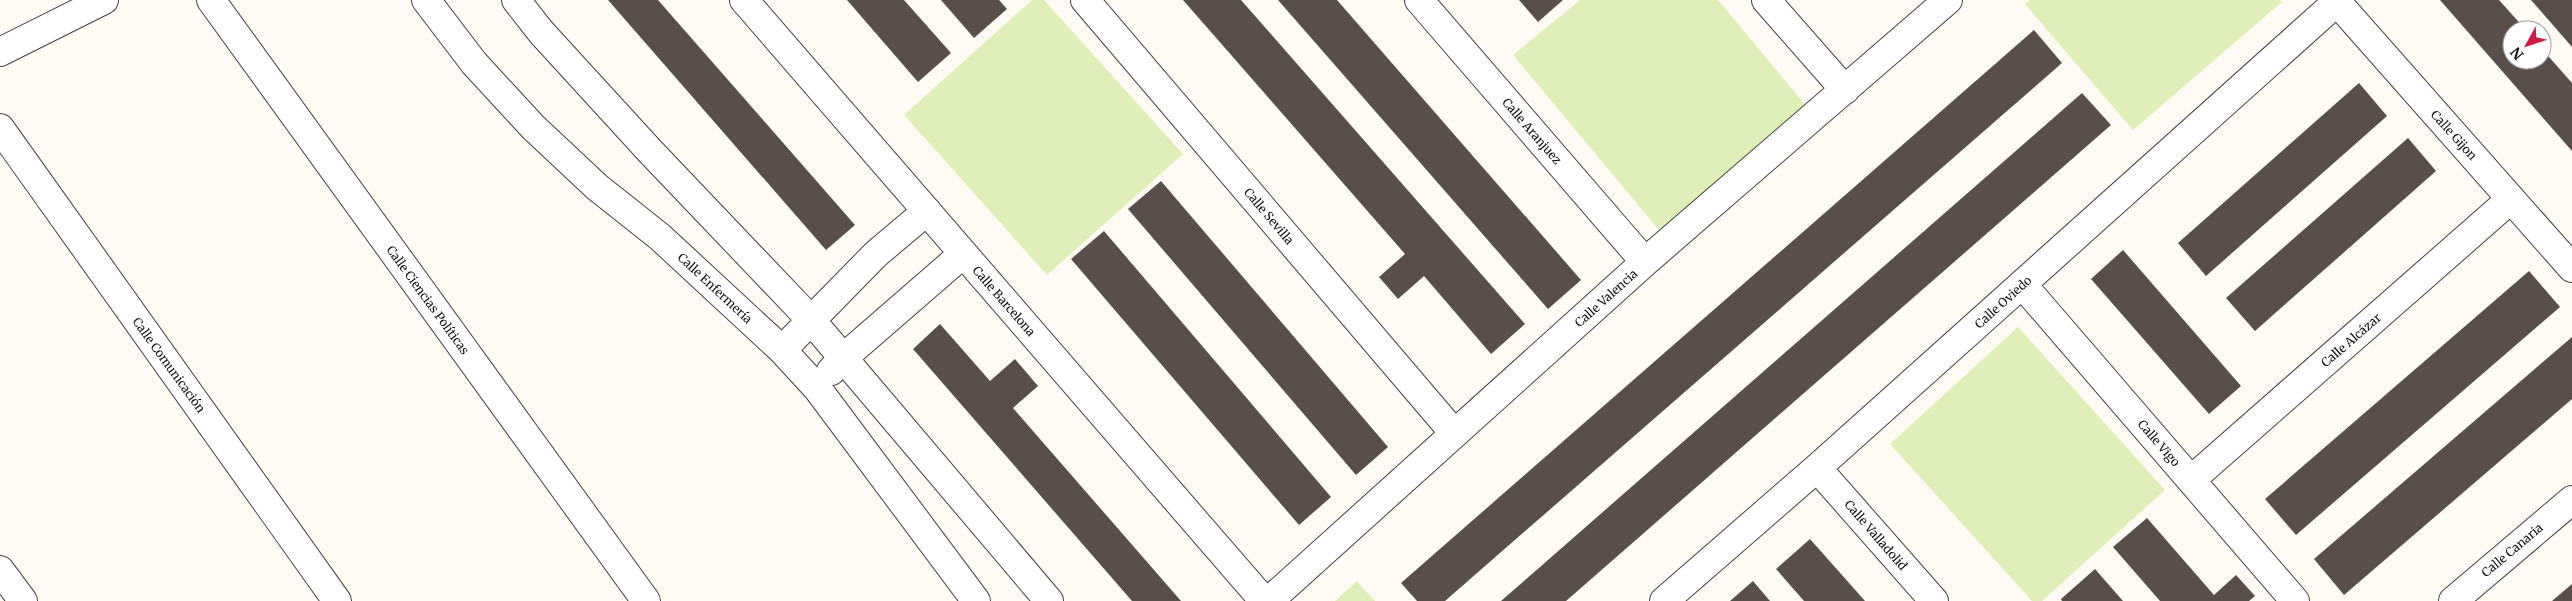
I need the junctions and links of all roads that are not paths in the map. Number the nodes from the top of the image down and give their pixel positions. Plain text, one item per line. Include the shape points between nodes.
1 (104, 0) edge
2 (211, 0) edge
3 (426, 0) edge
4 (516, 0) edge
5 (744, 0) edge
6 (1085, 0) edge
7 (1419, 0) edge
8 (1766, 0) edge
9 (1948, 0) edge
10 (2338, 1) edge
11 (0, 52) edge
12 (1845, 90) junction
13 (0, 128) edge
14 (2511, 199) junction
15 (927, 211) junction
16 (964, 254) junction
17 (1646, 262) junction
18 (2572, 268) edge
19 (2022, 284) junction
20 (811, 320) junction
21 (782, 350) junction
22 (842, 358) junction
23 (817, 388) junction
24 (1454, 432) junction
25 (1817, 468) junction
26 (2191, 480) junction
27 (2572, 500) edge
28 (0, 570) edge
29 (22, 601) edge
30 (337, 601) edge
31 (646, 601) edge
32 (976, 601) edge
33 (1049, 601) edge
34 (1264, 601) edge
35 (1269, 601) edge
36 (1664, 601) edge
37 (1934, 601) edge
38 (2295, 601) edge
39 (2453, 601) edge

1 - 11 street
2 - 31 street, Calle Ciencias Políticas
3 - 21 street, Calle Enfermería via 474,64 533,127 597,186 660,237
4 - 20 street via 648,150
5 - 15 street, Calle Barcelona
6 - 24 street, Calle Sevilla
7 - 17 street, Calle Aranjuez
8 - 12 street
9 - 12 street, Calle Valencia
10 - 14 street, Calle Gijon
10 - 19 street, Calle Oviedo
12 - 17 street, Calle Valencia
13 - 30 street, Calle Comunicación
14 - 18 street, Calle Gijon
14 - 26 street, Calle Alcázar
15 - 16 street, Calle Barcelona
15 - 20 street via 876,254
16 - 22 street
16 - 34 street, Calle Barcelona
17 - 24 street, Calle Valencia
19 - 25 street, Calle Oviedo
19 - 26 street, Calle Vigo
20 - 21 street
20 - 22 street
21 - 23 street, Calle Enfermería
22 - 23 street
22 - 33 street
23 - 32 street, Calle Enfermería
24 - 35 street, Calle Valencia
25 - 36 street, Calle Oviedo
25 - 37 street, Calle Valladolid
26 - 38 street, Calle Vigo
27 - 39 street, Calle Canaria
28 - 29 street

